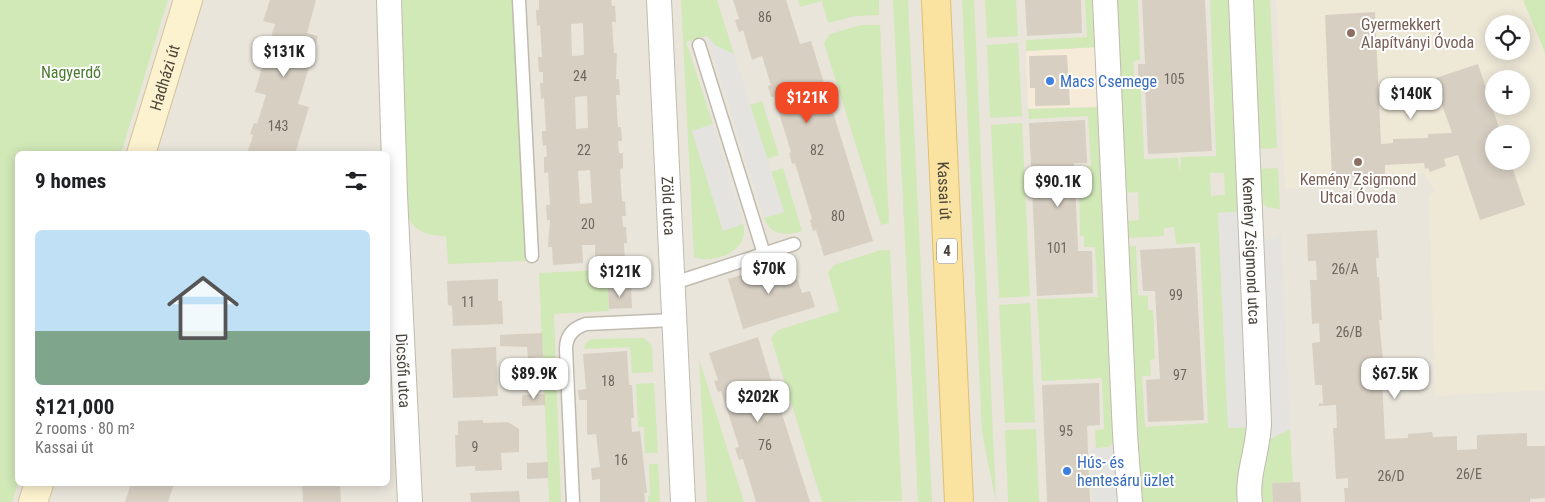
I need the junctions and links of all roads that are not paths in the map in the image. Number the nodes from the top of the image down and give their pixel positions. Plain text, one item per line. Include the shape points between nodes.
1 (188, 0) edge
2 (389, 0) edge
3 (519, 0) edge
4 (659, 0) edge
5 (936, 0) edge
6 (1105, 0) edge
7 (1241, 0) edge
8 (699, 45) dead end
9 (142, 151) edge
10 (794, 244) dead end
11 (393, 254) edge
12 (764, 254) junction
13 (532, 256) dead end
14 (674, 283) junction
15 (674, 320) junction
16 (38, 486) edge
17 (33, 502) edge
18 (410, 502) edge
19 (573, 502) edge
20 (683, 502) edge
21 (959, 502) edge
22 (1130, 502) edge
23 (1250, 502) edge

1 - 9 street, Hadházi út
2 - 11 street, Dicsőfi utca
3 - 13 lane
4 - 14 street, Zöld utca
5 - 21 main road, Kassai út / 4
6 - 22 street
7 - 23 street, Kemény Zsigmond utca via 1259,422
8 - 12 lane
10 - 12 lane
11 - 18 street, Dicsőfi utca
12 - 14 lane
14 - 15 street, Zöld utca
15 - 19 lane via 586,324 569,335 566,349
15 - 20 street, Zöld utca
16 - 17 street

